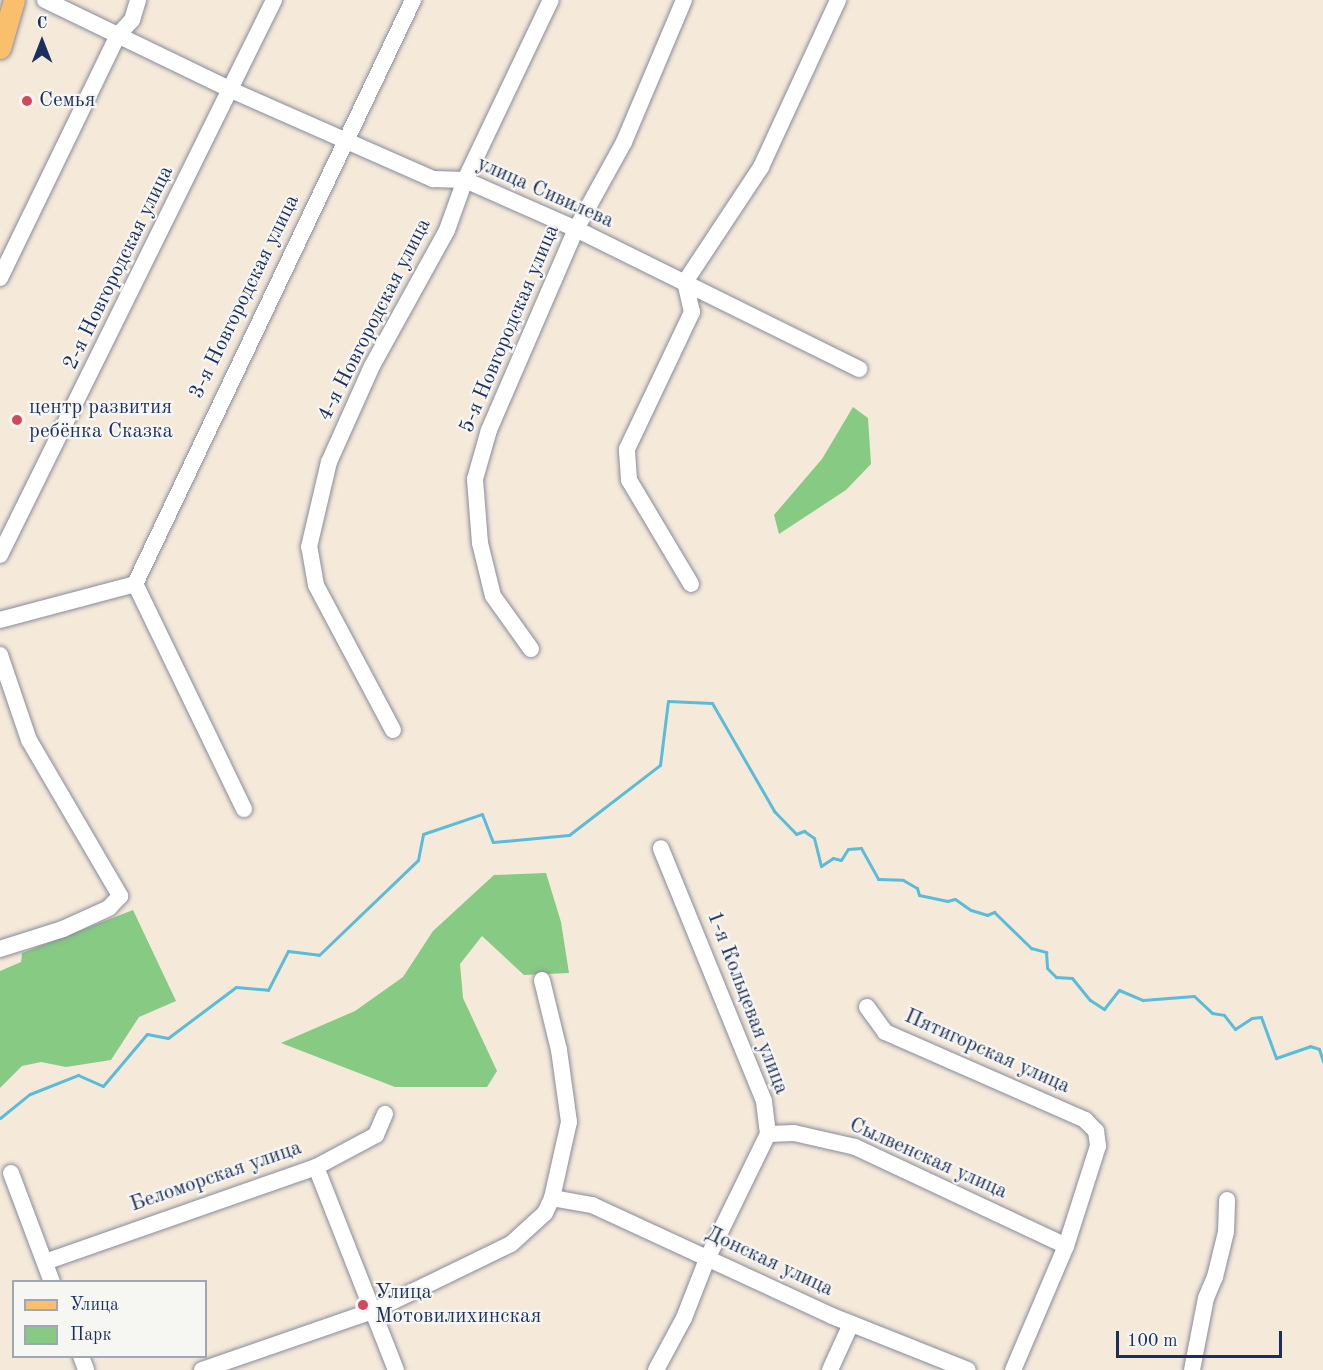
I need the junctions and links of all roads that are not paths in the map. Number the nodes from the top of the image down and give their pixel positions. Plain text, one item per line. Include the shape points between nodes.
1 (14, 0) edge
2 (45, 0) edge
3 (138, 0) edge
4 (274, 0) edge
5 (413, 0) edge
6 (550, 0) edge
7 (684, 0) edge
8 (838, 0) edge
9 (118, 35) junction
10 (0, 48) edge
11 (231, 90) junction
12 (345, 141) junction
13 (465, 180) junction
14 (576, 229) junction
15 (0, 278) edge
16 (685, 282) junction
17 (860, 369) dead end
18 (0, 555) edge
19 (135, 584) junction
20 (691, 584) dead end
21 (0, 620) edge
22 (531, 649) dead end
23 (0, 655) edge
24 (393, 730) dead end
25 (244, 809) dead end
26 (661, 848) dead end
27 (0, 949) edge
28 (542, 980) dead end
29 (867, 1007) dead end
30 (385, 1114) dead end
31 (768, 1134) junction
32 (316, 1167) junction
33 (11, 1173) dead end
34 (552, 1198) junction
35 (1227, 1200) dead end
36 (1066, 1246) junction
37 (707, 1259) junction
38 (45, 1262) junction
39 (52, 1280) edge
40 (375, 1310) junction
41 (851, 1323) junction
42 (202, 1370) edge
43 (396, 1370) edge
44 (656, 1370) edge
45 (830, 1370) edge
46 (968, 1370) edge
47 (1013, 1370) edge
48 (1192, 1370) edge

1 - 10 main road
2 - 9 street, улица Сивилева
3 - 9 street via 132,20
4 - 11 street, 2-я Новгородская улица
5 - 12 street, 3-я Новгородская улица
6 - 13 street, 4-я Новгородская улица
7 - 14 street, 5-я Новгородская улица via 624,142
8 - 16 street via 761,167
9 - 11 street, улица Сивилева
9 - 15 street
11 - 12 street, улица Сивилева
11 - 18 street, 2-я Новгородская улица
12 - 13 street, улица Сивилева via 433,180
12 - 19 street, 3-я Новгородская улица
13 - 14 street, улица Сивилева
13 - 24 street, 4-я Новгородская улица via 447,230 372,366 329,462 309,547 316,585
14 - 16 street, улица Сивилева
14 - 22 street, 5-я Новгородская улица via 489,430 475,479 480,543 494,596
16 - 17 street, улица Сивилева
16 - 20 street via 692,312 627,449 629,480
19 - 21 street
19 - 25 street
23 - 27 street via 29,740 120,896 109,908 63,929
26 - 31 street, 1-я Кольцевая улица via 764,1101
28 - 34 street via 561,1061 569,1122
29 - 36 street, Пятигорская улица via 885,1032 1085,1120 1096,1131 1098,1146
30 - 32 street, Беломорская улица via 376,1135
31 - 36 street, Сылвенская улица via 794,1133 855,1147
31 - 37 street
32 - 38 street, Беломорская улица
32 - 40 street
33 - 38 street
34 - 37 street, Донская улица via 592,1205
34 - 40 street via 545,1213 511,1244
35 - 48 street via 1226,1232 1206,1298
36 - 47 street
37 - 41 street, Донская улица
37 - 44 street via 684,1318
38 - 39 street
40 - 42 street
40 - 43 street
41 - 45 street
41 - 46 street, Донская улица

